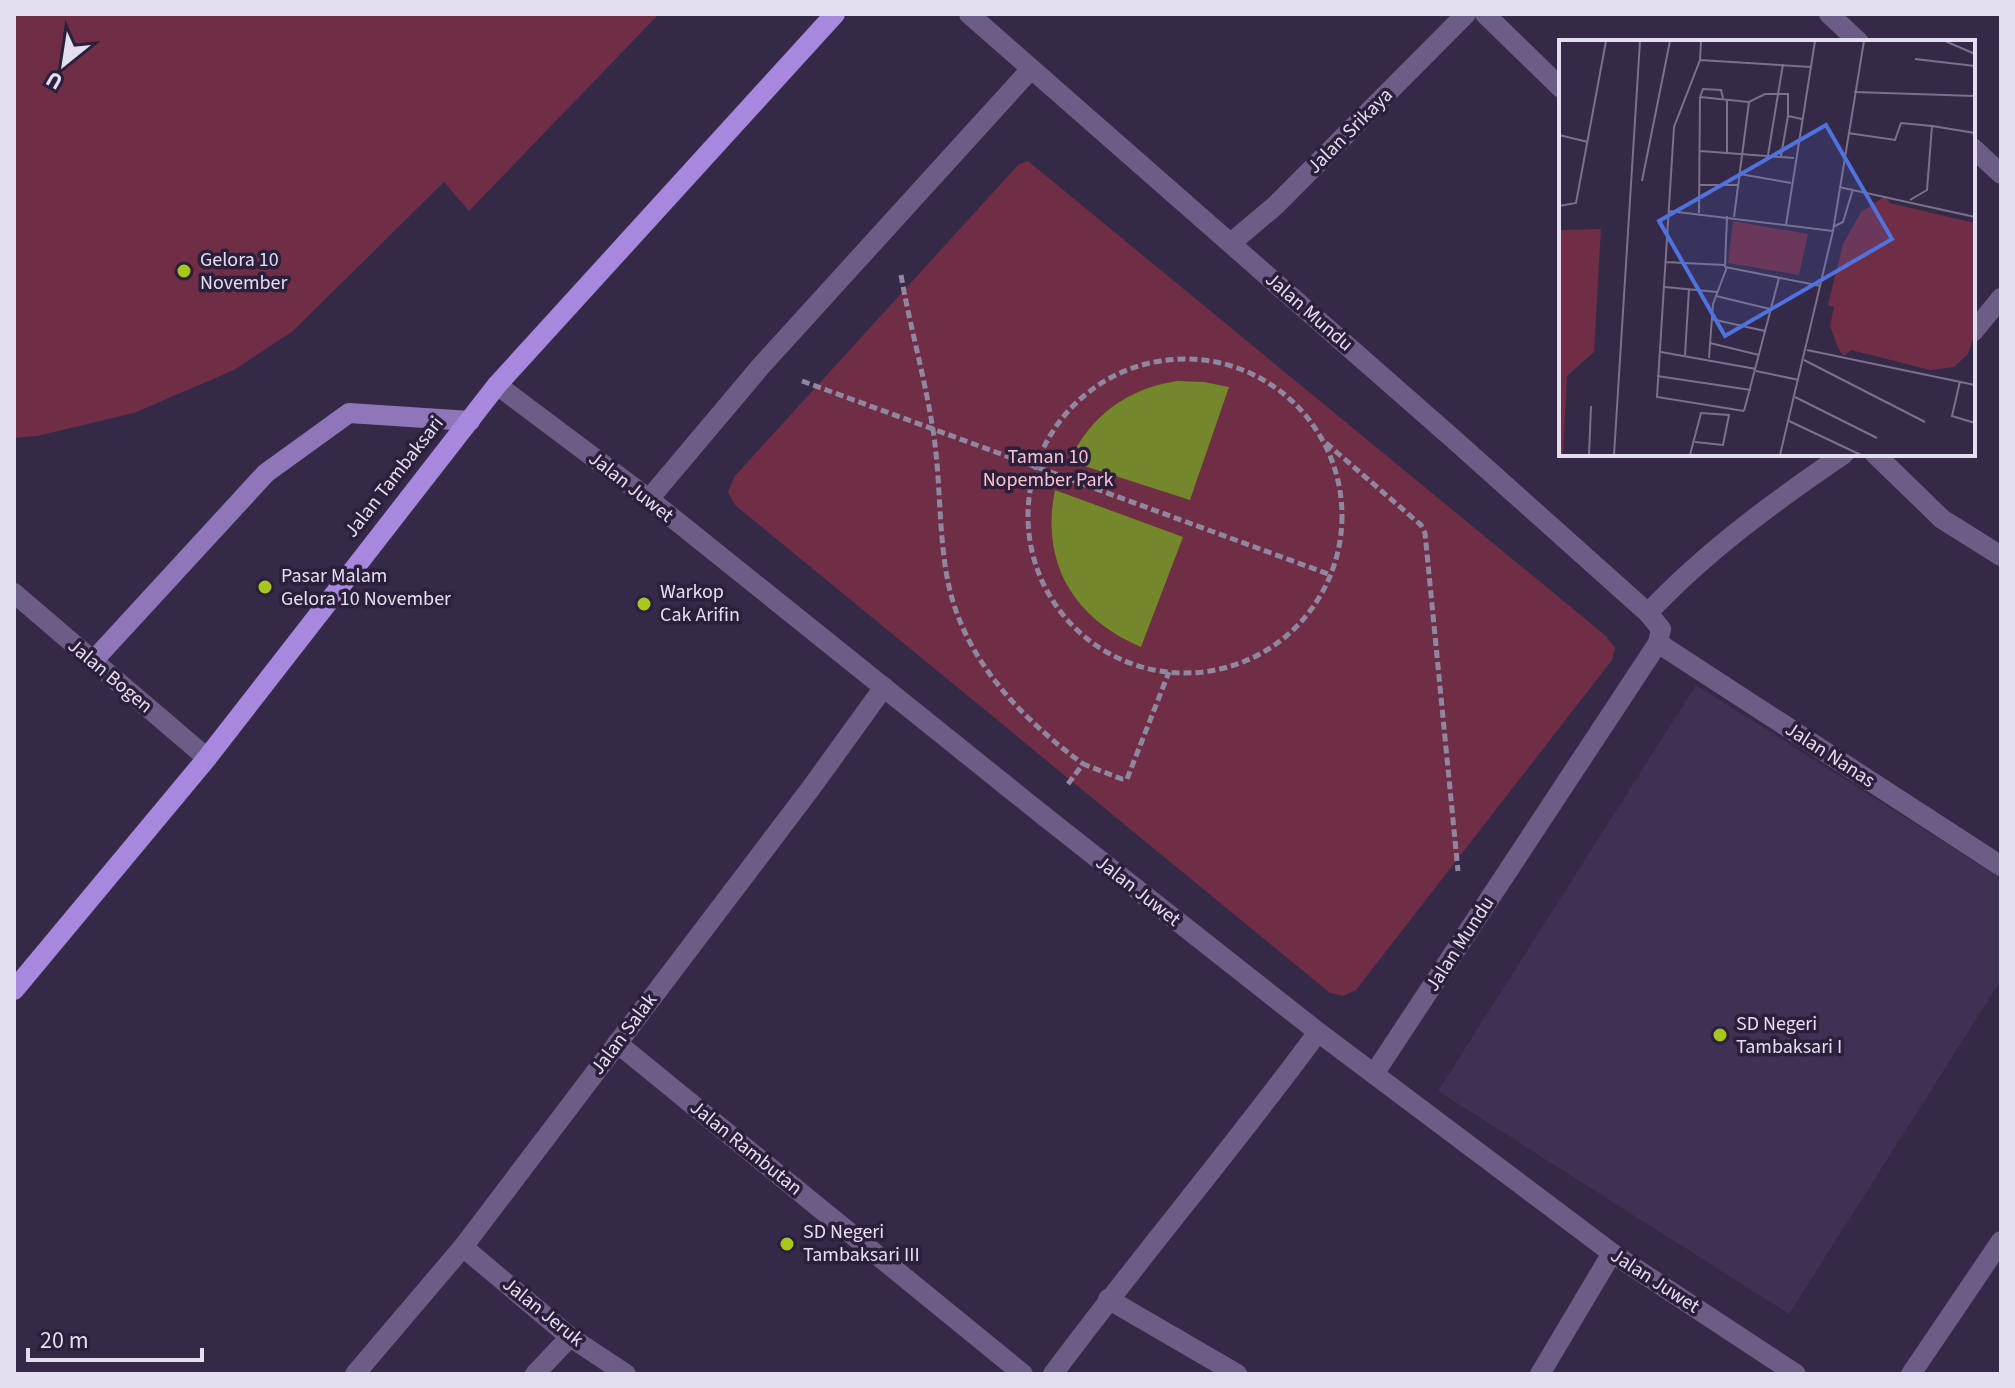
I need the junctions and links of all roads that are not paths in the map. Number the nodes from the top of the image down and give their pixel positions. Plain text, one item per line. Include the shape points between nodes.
1 (835, 14) edge
2 (969, 14) edge
3 (1466, 14) edge
4 (1485, 14) edge
5 (1829, 14) edge
6 (1857, 40) edge
7 (1031, 69) junction
8 (1559, 86) edge
9 (1975, 150) edge
10 (2001, 174) edge
11 (1231, 243) junction
12 (2001, 298) edge
13 (1975, 330) edge
14 (497, 385) junction
15 (470, 421) junction
16 (1841, 456) edge
17 (1877, 456) edge
18 (649, 499) junction
19 (2001, 556) edge
20 (14, 593) edge
21 (1648, 613) junction
22 (1658, 643) junction
23 (93, 661) junction
24 (884, 687) junction
25 (207, 758) junction
26 (2001, 866) edge
27 (14, 990) edge
28 (1318, 1032) junction
29 (617, 1043) junction
30 (1374, 1074) junction
31 (2001, 1241) edge
32 (463, 1247) junction
33 (1612, 1253) junction
34 (1108, 1299) junction
35 (570, 1337) junction
36 (355, 1374) edge
37 (535, 1374) edge
38 (626, 1374) edge
39 (1023, 1374) edge
40 (1053, 1374) edge
41 (1237, 1374) edge
42 (1540, 1374) edge
43 (1796, 1374) edge
44 (1911, 1374) edge

1 - 14 main road, Jalan Tambaksari
2 - 7 street, Jalan Mundu
3 - 11 street, Jalan Srikaya via 1276,205
4 - 8 street
5 - 6 street
7 - 11 street, Jalan Mundu
7 - 18 street via 761,366
9 - 10 street
11 - 21 street, Jalan Mundu
12 - 13 street
14 - 15 main road, Jalan Tambaksari
14 - 18 street, Jalan Juwet
15 - 23 main road via 349,413 266,473
15 - 25 main road, Jalan Tambaksari
16 - 21 street via 1782,496
17 - 19 street via 1942,519
18 - 24 street, Jalan Juwet
20 - 23 street, Jalan Bogen
21 - 22 street, Jalan Mundu via 1661,629
22 - 26 street, Jalan Nanas
22 - 30 street, Jalan Mundu
23 - 25 street, Jalan Bogen
24 - 28 street, Jalan Juwet
24 - 29 street, Jalan Salak
25 - 27 main road, Jalan Tambaksari
28 - 30 street, Jalan Juwet
28 - 34 street
29 - 32 street, Jalan Salak
29 - 39 street, Jalan Rambutan
30 - 33 street, Jalan Juwet
31 - 44 street
32 - 35 street, Jalan Jeruk
32 - 36 street, Jalan Salak
33 - 42 street
33 - 43 street, Jalan Juwet
34 - 40 street
34 - 41 street
35 - 37 street
35 - 38 street, Jalan Jeruk

